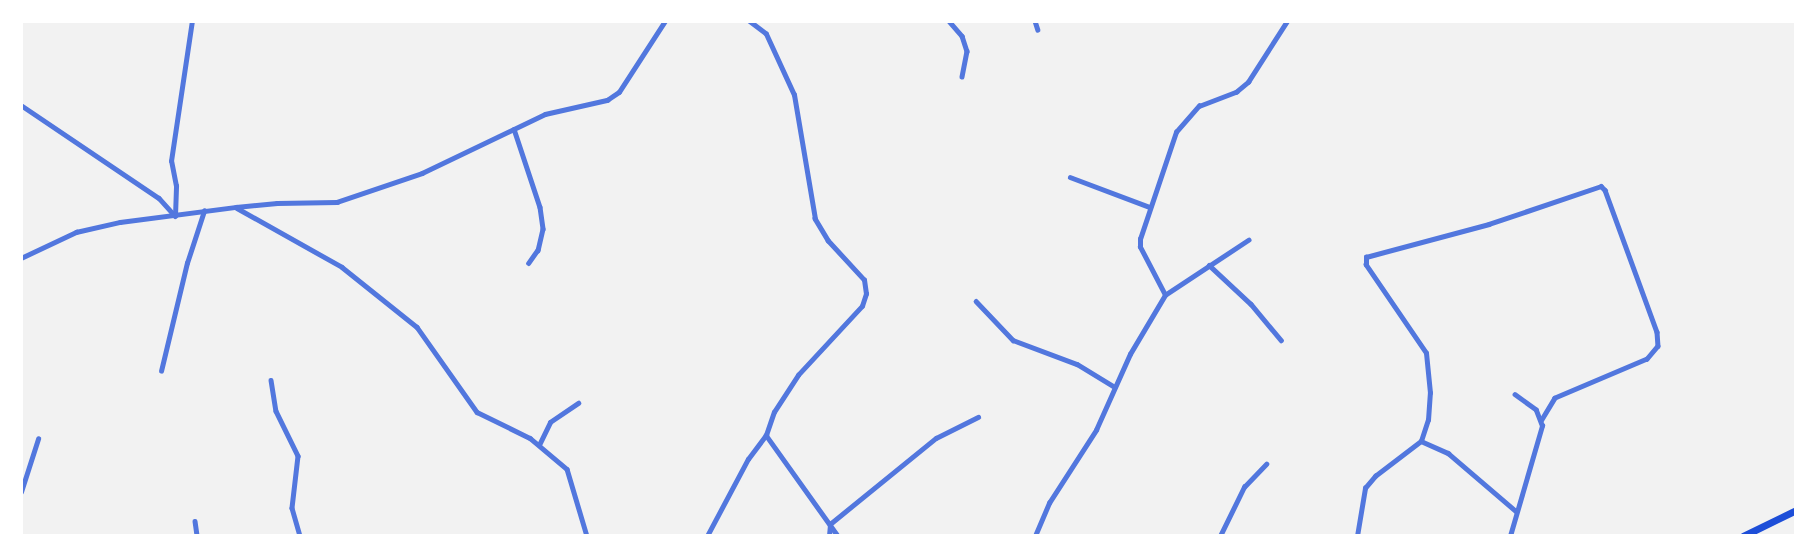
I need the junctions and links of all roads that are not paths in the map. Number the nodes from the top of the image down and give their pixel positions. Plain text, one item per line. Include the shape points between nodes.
1 (192, 21) edge
2 (665, 21) edge
3 (749, 21) edge
4 (948, 21) edge
5 (1035, 21) edge
6 (1287, 21) edge
7 (1038, 30) dead end
8 (962, 77) dead end
9 (21, 105) edge
10 (514, 129) junction
11 (1070, 177) dead end
12 (1150, 207) junction
13 (236, 208) junction
14 (204, 211) junction
15 (175, 216) junction
16 (1248, 240) dead end
17 (21, 258) edge
18 (529, 263) dead end
19 (1209, 265) junction
20 (1165, 295) junction
21 (976, 301) dead end
22 (1281, 340) dead end
23 (161, 371) dead end
24 (271, 380) dead end
25 (1115, 388) junction
26 (1515, 395) dead end
27 (578, 403) dead end
28 (978, 417) dead end
29 (1542, 420) junction
30 (766, 435) junction
31 (38, 439) dead end
32 (1421, 441) junction
33 (539, 445) junction
34 (1266, 464) dead end
35 (21, 492) edge
36 (1796, 510) edge
37 (1516, 511) junction
38 (195, 521) dead end
39 (830, 524) junction
40 (197, 536) edge
41 (300, 536) edge
42 (587, 536) edge
43 (707, 536) edge
44 (829, 536) edge
45 (838, 536) edge
46 (1035, 536) edge
47 (1220, 536) edge
48 (1357, 536) edge
49 (1510, 536) edge
50 (1742, 536) edge

1 - 15 street via 171,161
2 - 10 street via 619,92 607,100 545,114
3 - 30 street via 766,34 794,95 815,219 828,241 864,280 866,295 862,306 798,375 774,412
4 - 8 street via 962,36 967,51
5 - 7 street
6 - 12 street via 1248,82 1188,115 1176,132
9 - 15 street via 159,198
10 - 13 street via 422,173 337,202
10 - 18 street via 540,206 543,229
11 - 12 street
12 - 20 street via 1140,247
13 - 14 street
13 - 33 street via 342,267 382,296 417,327 477,412
14 - 15 street
14 - 23 street
15 - 17 street via 76,232
16 - 19 street
19 - 20 street
19 - 22 street
20 - 25 street
21 - 25 street via 1013,340 1077,364
24 - 41 street via 276,411 298,456 292,508
25 - 46 street
26 - 29 street
27 - 33 street via 550,422
28 - 39 street via 936,438
29 - 32 street via 1555,398 1647,359 1658,346 1657,332 1601,186 1489,225 1366,257 1366,265 1426,353 1430,393
29 - 37 street
30 - 39 street
30 - 43 street
31 - 35 street
32 - 37 street via 1448,453
32 - 48 street via 1365,488
33 - 42 street via 567,469
34 - 47 street via 1244,487
36 - 50 main road
37 - 49 street
38 - 40 street
39 - 44 street
39 - 45 street

